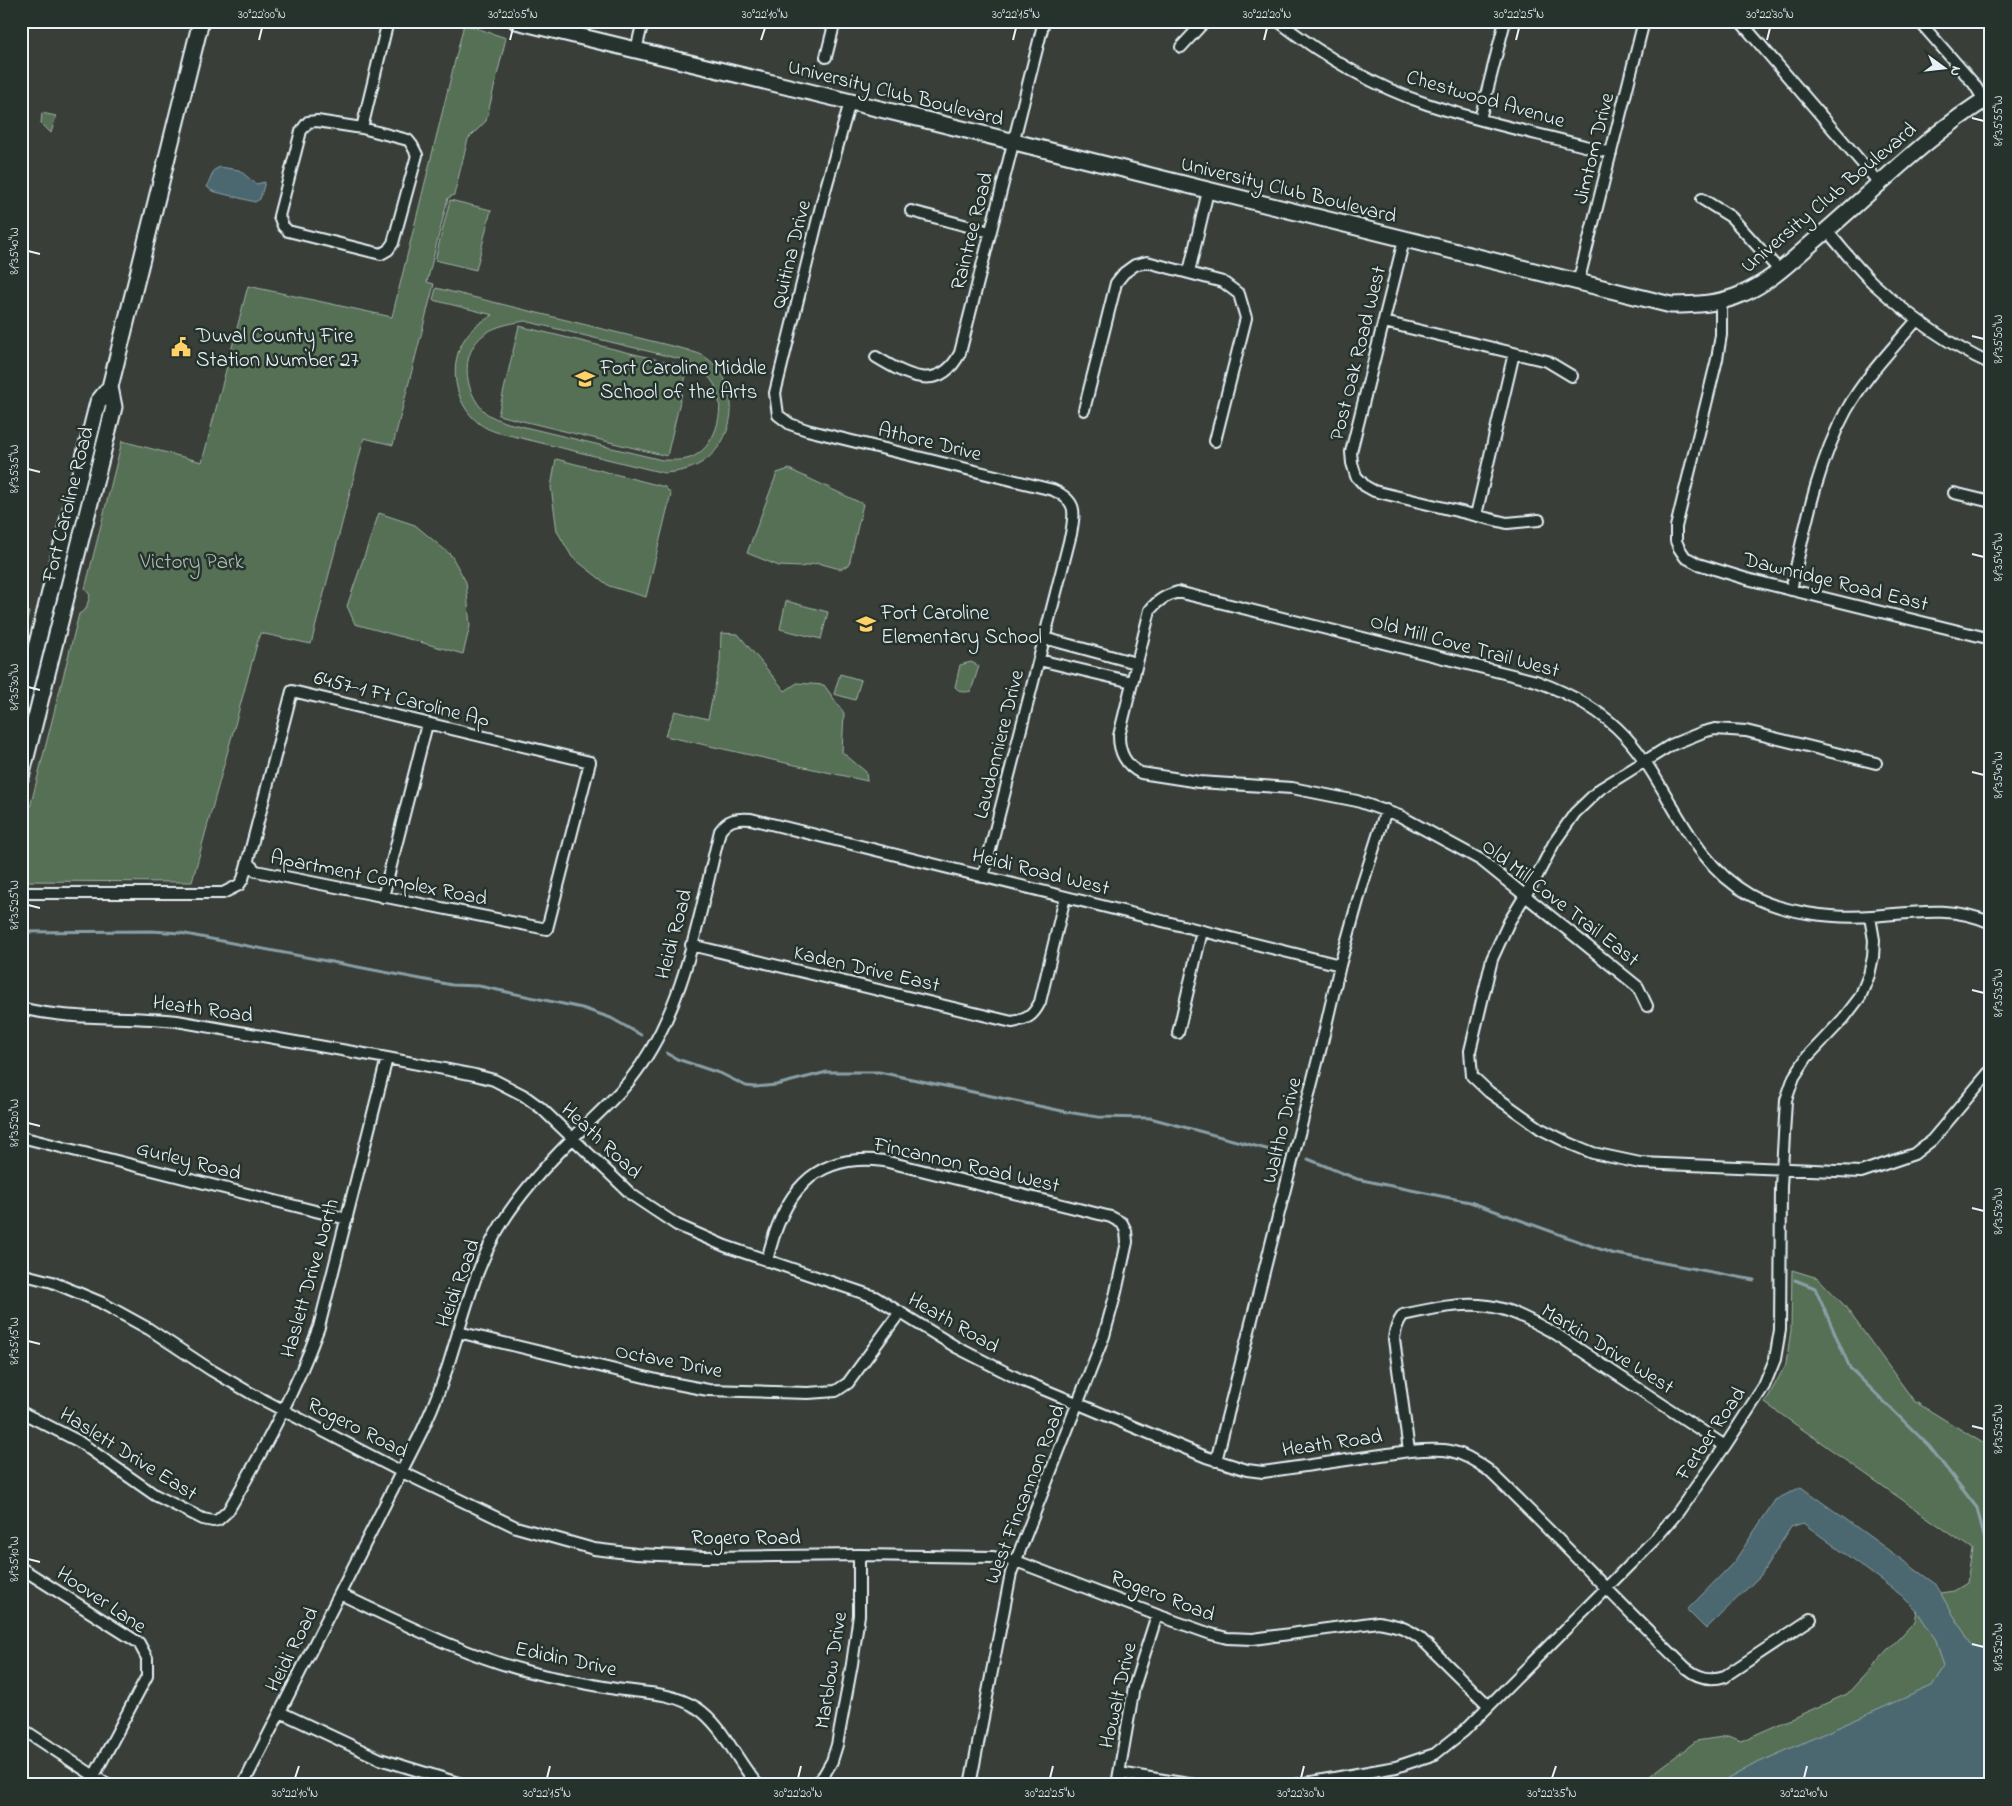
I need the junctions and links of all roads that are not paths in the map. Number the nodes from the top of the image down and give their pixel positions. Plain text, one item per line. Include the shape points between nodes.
1 (201, 21) edge
2 (388, 21) edge
3 (516, 21) edge
4 (642, 21) edge
5 (835, 21) edge
6 (1044, 21) edge
7 (1205, 21) edge
8 (1278, 21) edge
9 (1505, 21) edge
10 (1644, 21) edge
11 (1740, 21) edge
12 (1919, 21) edge
13 (1181, 47) dead end
14 (636, 50) junction
15 (826, 57) dead end
16 (850, 102) junction
17 (1989, 102) edge
18 (1480, 119) junction
19 (362, 128) junction
20 (1012, 142) junction
21 (1611, 153) junction
22 (1880, 184) junction
23 (1208, 191) junction
24 (1702, 199) dead end
25 (911, 210) dead end
26 (1827, 231) junction
27 (990, 232) junction
28 (1404, 240) junction
29 (1780, 271) junction
30 (1189, 272) junction
31 (1578, 283) junction
32 (1721, 301) junction
33 (1917, 320) junction
34 (1384, 322) junction
35 (1514, 353) junction
36 (876, 358) dead end
37 (1991, 364) edge
38 (1572, 376) dead end
39 (110, 387) junction
40 (1084, 410) dead end
41 (778, 416) joint
42 (1215, 441) dead end
43 (1954, 493) dead end
44 (1991, 502) edge
45 (1072, 503) joint
46 (1476, 515) junction
47 (1539, 520) dead end
48 (1791, 590) junction
49 (1044, 638) junction
50 (1991, 639) edge
51 (1039, 660) junction
52 (1136, 663) junction
53 (1132, 682) junction
54 (21, 707) edge
55 (427, 724) junction
56 (1645, 761) junction
57 (1876, 763) dead end
58 (21, 777) edge
59 (1386, 810) junction
60 (732, 820) joint
61 (567, 848) joint
62 (248, 862) junction
63 (983, 877) junction
64 (21, 894) edge
65 (1525, 895) junction
66 (383, 896) junction
67 (1065, 897) junction
68 (1870, 917) junction
69 (1991, 923) edge
70 (1202, 931) junction
71 (691, 945) junction
72 (1340, 965) junction
73 (1647, 1006) dead end
74 (21, 1008) edge
75 (1178, 1033) dead end
76 (387, 1058) junction
77 (1991, 1070) edge
78 (21, 1137) edge
79 (572, 1138) junction
80 (1783, 1170) junction
81 (347, 1219) junction
82 (1122, 1222) joint
83 (767, 1261) junction
84 (21, 1274) edge
85 (900, 1312) junction
86 (458, 1332) junction
87 (1078, 1405) junction
88 (284, 1410) junction
89 (21, 1412) edge
90 (1725, 1446) junction
91 (1409, 1451) junction
92 (1216, 1460) junction
93 (402, 1472) junction
94 (218, 1520) joint
95 (859, 1556) junction
96 (1016, 1560) junction
97 (21, 1568) edge
98 (1606, 1590) junction
99 (340, 1594) junction
100 (1157, 1615) junction
101 (1811, 1619) dead end
102 (1489, 1706) junction
103 (280, 1712) junction
104 (21, 1728) edge
105 (1119, 1773) junction
106 (94, 1776) junction
107 (108, 1785) edge
108 (243, 1785) edge
109 (465, 1785) edge
110 (758, 1785) edge
111 (815, 1785) edge
112 (970, 1785) edge
113 (1117, 1785) edge
114 (1195, 1785) edge
115 (1295, 1785) edge

1 - 39 street, Fort Caroline Road
2 - 19 street
3 - 14 street, University Club Boulevard
4 - 14 street
5 - 15 street
6 - 20 street, Raintree Road
7 - 13 street
8 - 18 street, Chestwood Avenue via 1325,55 1366,78 1427,104
9 - 18 street
10 - 21 street, Jimtom Drive
11 - 22 street
12 - 17 street
14 - 16 street, University Club Boulevard
16 - 20 street, University Club Boulevard
16 - 41 street, Quitina Drive via 775,393
17 - 22 street, University Club Boulevard via 1929,142
18 - 21 street, Chestwood Avenue
19 - 19 street via 408,140 417,155 393,243 381,254 288,232 279,216 301,131 308,122 317,121
20 - 23 street, University Club Boulevard
20 - 27 street, Raintree Road
21 - 31 street, Jimtom Drive
22 - 26 street, University Club Boulevard
23 - 28 street, University Club Boulevard
23 - 30 street
24 - 29 street via 1731,217
25 - 27 street
26 - 29 street, University Club Boulevard
26 - 33 street via 1872,282
27 - 36 street, Raintree Road via 960,353 950,368 940,376 920,378 900,372
28 - 31 street, University Club Boulevard
28 - 34 street, Post Oak Road West
29 - 32 street, University Club Boulevard via 1755,287
30 - 40 street via 1147,262 1135,265 1116,283
30 - 42 street via 1223,282 1239,294 1246,318
31 - 32 street, University Club Boulevard via 1671,305
32 - 48 street, Dawnridge Road East via 1717,359 1676,527 1676,541 1685,556 1698,564
33 - 37 street via 1959,348
33 - 48 street via 1863,384 1846,410 1814,490
34 - 35 street
34 - 46 street, Post Oak Road West via 1351,452 1356,476 1374,492
35 - 38 street via 1547,361
35 - 46 street
39 - 54 street, Fort Caroline Road via 98,402
39 - 58 street, Fort Caroline Road via 114,407
41 - 45 street, Athore Drive via 807,430 1053,490
43 - 44 street
45 - 49 street, Laudonniere Drive via 1071,534
46 - 47 street via 1507,523
48 - 50 street, Dawnridge Road East
49 - 51 street, Laudonniere Drive
49 - 52 street
51 - 53 street
51 - 63 street, Laudonniere Drive
52 - 53 street
52 - 56 street, Old Mill Cove Trail West via 1150,610 1165,596 1178,592 1536,681 1564,691 1593,708 1624,735
53 - 59 street, Old Mill Cove Trail East via 1119,747 1134,770 1199,782 1292,788
55 - 61 street, 6457-1 Ft Caroline Ap via 590,762
55 - 62 street, 6457-1 Ft Caroline Ap via 292,691
55 - 66 street
56 - 57 street via 1693,735 1715,729 1735,729
56 - 65 street via 1600,789 1575,813 1554,842
56 - 68 street, Old Mill Cove Trail West via 1701,852 1730,882 1751,896 1788,909 1810,914
59 - 65 street, Old Mill Cove Trail East via 1481,860
59 - 72 street, Waltho Drive
60 - 63 street, Heidi Road West via 751,819
60 - 71 street, Heidi Road via 720,831
61 - 66 street, Apartment Complex Road via 547,929
62 - 64 street, Apartment Complex Road via 239,885 223,893
62 - 66 street, Apartment Complex Road via 256,871
63 - 67 street, Heidi Road West
65 - 73 street, Old Mill Cove Trail East via 1638,987
65 - 80 street via 1492,959 1470,1051 1472,1076 1488,1092 1541,1130 1593,1153 1640,1162
67 - 70 street, Heidi Road West
67 - 71 street, Kaden Drive East via 1040,1002 1034,1014 1012,1022
68 - 69 street, Old Mill Cove Trail West via 1939,910
68 - 80 street, Ferber Road via 1873,957 1860,997 1807,1057 1786,1100
70 - 72 street, Heidi Road West
70 - 75 street
71 - 79 street, Heidi Road via 668,1017 650,1051 613,1099
72 - 92 street, Waltho Drive
74 - 76 street, Heath Road via 82,1017 176,1020
76 - 79 street, Heath Road via 494,1080 529,1099
76 - 81 street, Haslett Drive North
77 - 80 street via 1932,1140 1914,1154 1860,1172
78 - 81 street, Gurley Road
79 - 83 street, Heath Road via 632,1195 657,1213 725,1246
79 - 86 street, Heidi Road via 513,1206 498,1229 473,1283
80 - 90 street, Ferber Road via 1780,1330 1775,1359 1764,1386
81 - 88 street, Haslett Drive North via 319,1327
82 - 83 street, Fincannon Road West via 1101,1214 884,1161 864,1159 829,1166 798,1189 780,1219
82 - 87 street, West Fincannon Road via 1127,1242 1116,1292 1104,1336
83 - 85 street, Heath Road via 875,1297
84 - 88 street, Rogero Road via 52,1282 100,1302
85 - 86 street, Octave Drive via 848,1383 836,1391 808,1393 708,1390
85 - 87 street, Heath Road via 988,1365
86 - 93 street, Heidi Road via 435,1403
87 - 92 street, Heath Road
87 - 96 street, West Fincannon Road
88 - 93 street, Rogero Road
88 - 94 street, Haslett Drive North via 228,1511
89 - 94 street, Haslett Drive East via 78,1441 155,1495 203,1519
90 - 91 street, Markin Drive West via 1556,1334 1510,1312 1488,1306 1455,1306 1403,1316 1397,1324 1394,1339
90 - 98 street, Ferber Road via 1678,1512
91 - 92 street, Heath Road via 1263,1472
91 - 98 street, Heath Road via 1444,1449 1473,1459 1524,1504
93 - 95 street, Rogero Road via 516,1527 594,1548 636,1554 704,1557
93 - 99 street, Heidi Road
95 - 96 street, Rogero Road
95 - 111 street, Marblow Drive via 858,1615 852,1664 832,1761
96 - 100 street, Rogero Road
96 - 112 street, West Fincannon Road via 1007,1588
97 - 106 street, Hoover Lane via 139,1643 148,1658 147,1676
98 - 101 street, Heath Road via 1686,1668 1706,1678 1717,1679 1732,1673
98 - 102 street, Ferber Road
99 - 103 street, Heidi Road
99 - 110 street, Edidin Drive via 458,1647 528,1672 681,1700 714,1723
100 - 102 street, Rogero Road via 1227,1638 1253,1639 1378,1622 1402,1626 1420,1638
100 - 105 street, Howalt Drive via 1134,1686
102 - 115 street, Ferber Road via 1435,1754 1396,1768
103 - 108 street, Heidi Road
103 - 109 street via 380,1759
104 - 106 street
105 - 113 street, Howalt Drive
105 - 114 street
106 - 107 street

